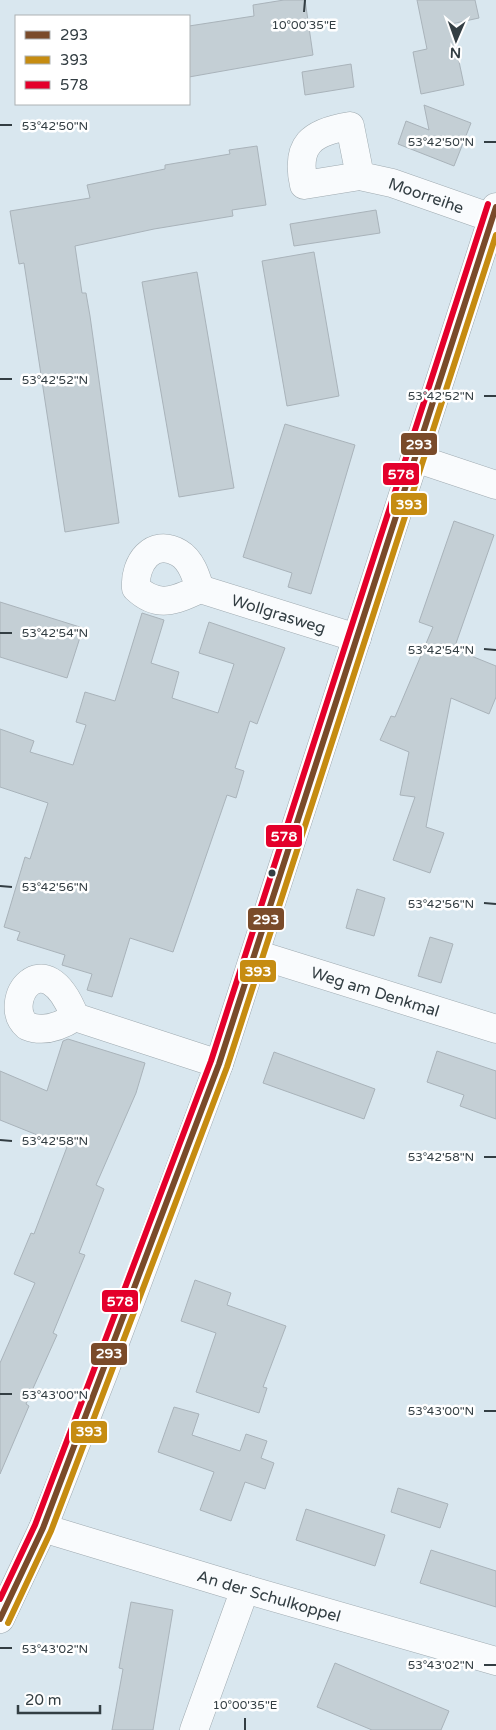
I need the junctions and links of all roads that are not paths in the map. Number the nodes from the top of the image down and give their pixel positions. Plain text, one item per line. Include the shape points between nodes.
1 (360, 176) dead end
2 (494, 212) edge
3 (415, 458) junction
4 (496, 485) edge
5 (200, 589) dead end
6 (357, 638) junction
7 (256, 954) junction
8 (75, 1017) dead end
9 (496, 1029) edge
10 (219, 1064) junction
11 (43, 1528) junction
12 (245, 1590) junction
13 (0, 1619) edge
14 (496, 1661) edge
15 (194, 1730) edge

1 - 2 street, Moorreihe
2 - 3 street
3 - 4 street
3 - 6 street
5 - 6 street, Wollgrasweg
6 - 7 street
7 - 9 street, Weg am Denkmal
7 - 10 street
8 - 10 street
10 - 11 street
11 - 12 street, An der Schulkoppel
11 - 13 street
12 - 14 street, An der Schulkoppel
12 - 15 street

